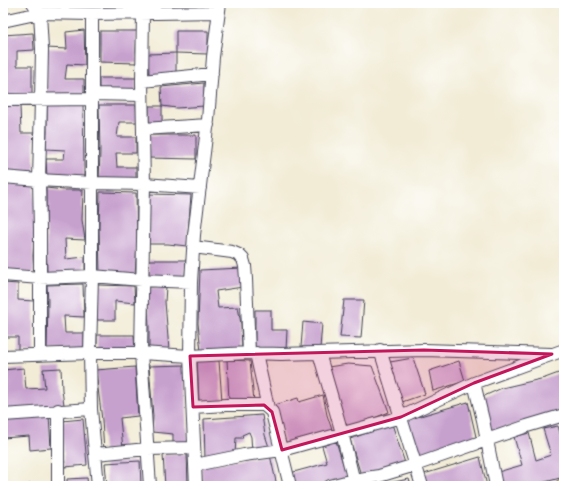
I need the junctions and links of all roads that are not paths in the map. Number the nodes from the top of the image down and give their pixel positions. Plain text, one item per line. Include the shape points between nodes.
1 (33, 3) edge
2 (219, 7) edge
3 (40, 13) junction
4 (143, 13) junction
5 (92, 14) junction
6 (3, 21) edge
7 (212, 74) junction
8 (142, 81) junction
9 (142, 95) junction
10 (92, 96) junction
11 (41, 99) junction
12 (3, 100) edge
13 (208, 125) junction
14 (143, 129) junction
15 (3, 177) edge
16 (39, 180) junction
17 (93, 183) junction
18 (144, 184) junction
19 (200, 188) junction
20 (193, 247) junction
21 (3, 275) edge
22 (92, 276) junction
23 (40, 278) junction
24 (142, 280) junction
25 (191, 282) junction
26 (380, 350) junction
27 (564, 350) edge
28 (90, 353) junction
29 (141, 353) junction
30 (252, 353) junction
31 (319, 353) junction
32 (552, 354) junction
33 (40, 355) junction
34 (3, 356) edge
35 (190, 356) junction
36 (474, 383) junction
37 (193, 407) junction
38 (91, 408) junction
39 (268, 408) junction
40 (58, 410) junction
41 (564, 414) edge
42 (3, 415) edge
43 (401, 416) junction
44 (342, 433) junction
45 (487, 440) junction
46 (194, 448) junction
47 (147, 449) junction
48 (282, 450) junction
49 (96, 454) junction
50 (195, 465) junction
51 (415, 465) junction
52 (354, 483) edge
53 (58, 486) edge
54 (98, 486) edge
55 (150, 486) edge
56 (196, 486) edge
57 (290, 486) edge
58 (330, 486) edge
59 (422, 486) edge
60 (496, 486) edge

1 - 3 street
2 - 4 street
2 - 7 street
3 - 5 street
3 - 6 street
3 - 11 street
4 - 5 street
4 - 8 street
5 - 10 street
7 - 8 street
7 - 13 street
8 - 9 street
9 - 10 street
9 - 14 street
10 - 11 street
10 - 17 street
11 - 12 street
11 - 16 street
13 - 14 street
13 - 19 street
14 - 18 street
15 - 16 street
16 - 17 street
16 - 23 street
17 - 18 street
17 - 22 street
18 - 19 street
18 - 24 street
19 - 20 street
20 - 25 street
20 - 30 street via 232,252 243,259
21 - 23 street
22 - 23 street
22 - 24 street
22 - 28 street
23 - 33 street
24 - 25 street
24 - 29 street
25 - 35 street
26 - 31 street
26 - 32 street
26 - 43 street
27 - 32 street
28 - 29 street
28 - 33 street
28 - 38 street
29 - 35 street
29 - 47 street
30 - 31 street
30 - 35 street
30 - 39 street
31 - 44 street
32 - 36 street
33 - 34 street
35 - 37 street
36 - 43 street
36 - 45 street
37 - 39 street via 264,405
37 - 46 street
38 - 40 street
38 - 49 street
39 - 48 street via 274,416
40 - 42 street
40 - 53 street
41 - 45 street
43 - 44 street
43 - 51 street
44 - 48 street
44 - 52 street
45 - 51 street
45 - 60 street
46 - 47 street
46 - 50 street
47 - 49 street
47 - 55 street
48 - 50 street
48 - 57 street
49 - 54 street
50 - 56 street
51 - 52 street
51 - 59 street
52 - 58 street

